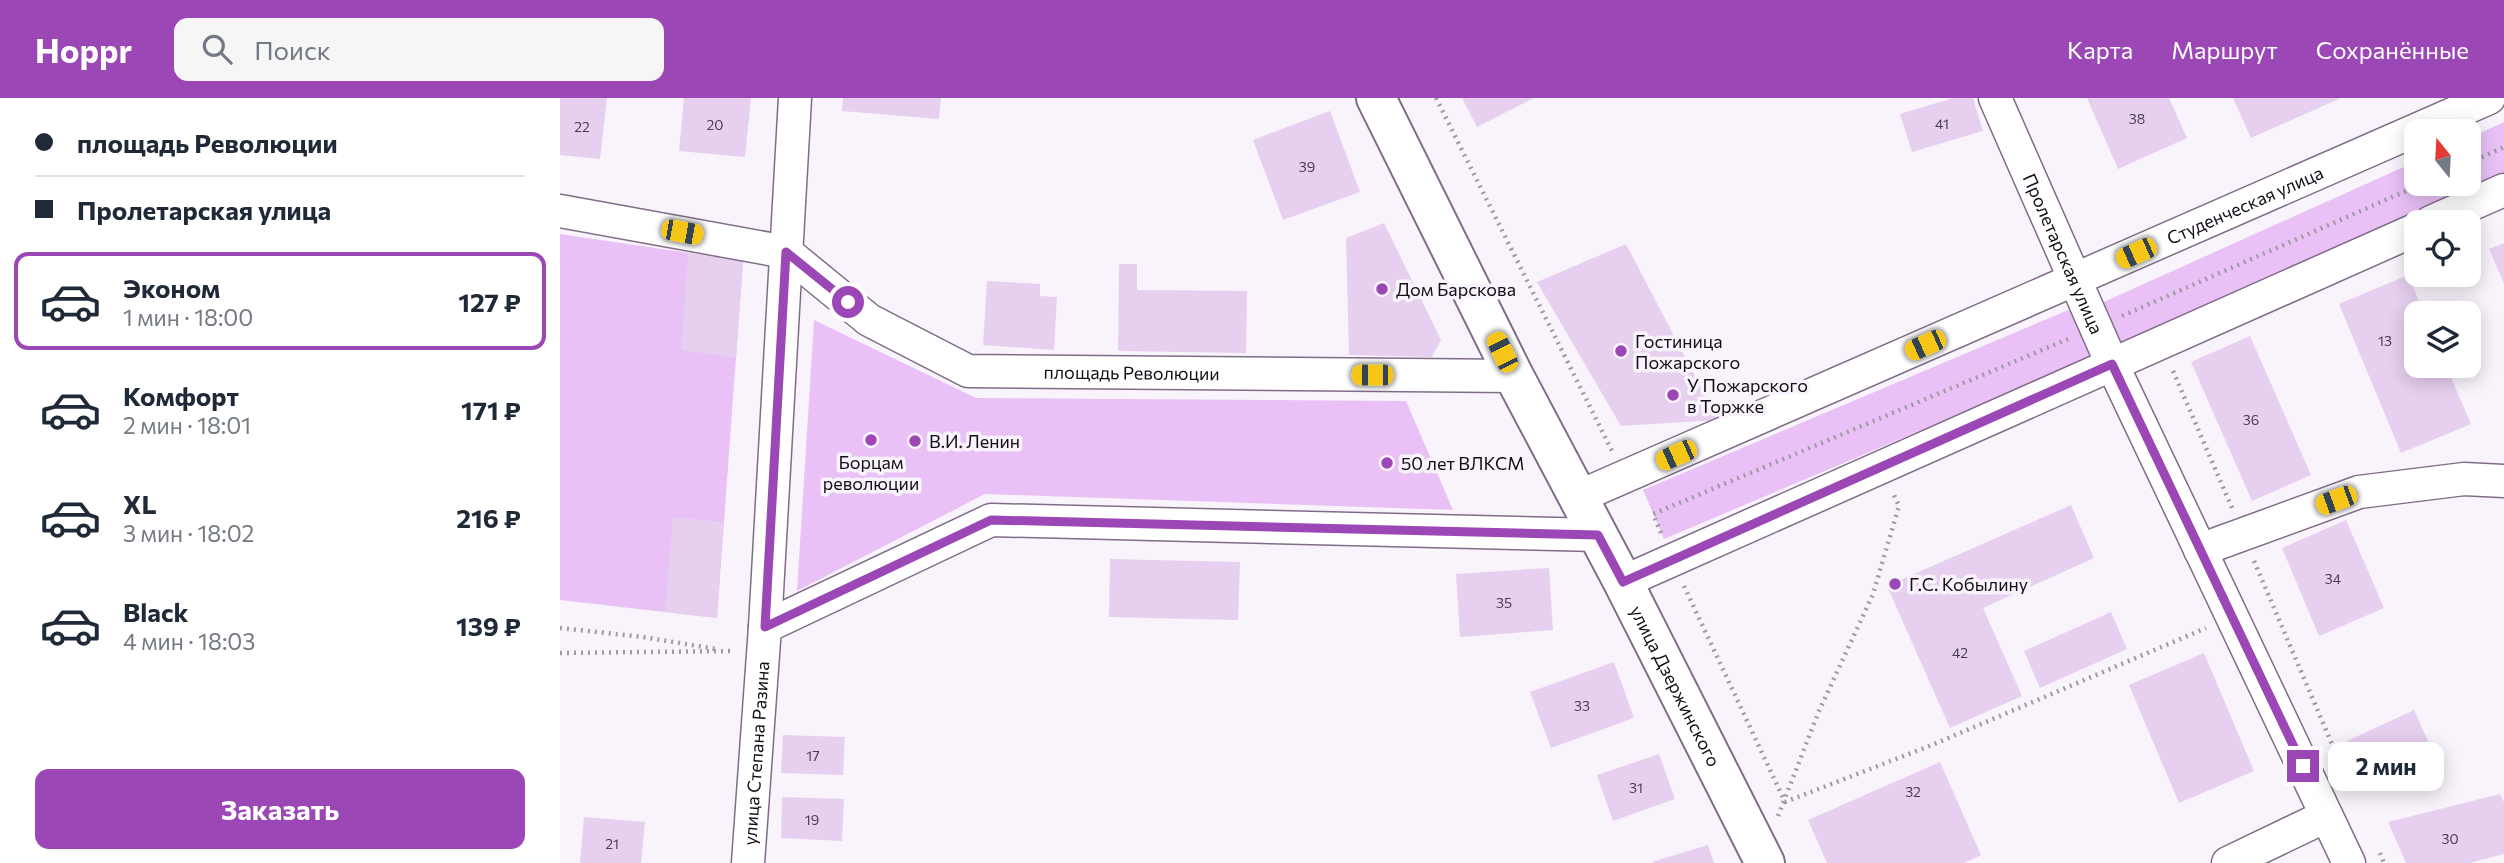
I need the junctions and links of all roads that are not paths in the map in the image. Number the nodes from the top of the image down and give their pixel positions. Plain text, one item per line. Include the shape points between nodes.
1 (795, 98) edge
2 (1376, 98) edge
3 (1995, 98) edge
4 (2469, 102) edge
5 (2504, 190) edge
6 (2458, 210) edge
7 (560, 211) edge
8 (2404, 235) edge
9 (786, 252) junction
10 (2074, 280) junction
11 (2112, 364) junction
12 (1514, 376) junction
13 (2504, 481) edge
14 (1578, 498) junction
15 (1598, 535) junction
16 (2200, 550) junction
17 (1623, 582) junction
18 (765, 627) junction
19 (2326, 816) junction
20 (1762, 857) edge
21 (748, 863) edge
22 (2228, 863) edge
23 (2349, 863) edge

1 - 9 street, улица Степана Разина
2 - 12 main road, улица Дзержинского
3 - 10 street, Пролетарская улица
4 - 10 street, Студенческая улица
5 - 6 street
7 - 9 street
8 - 11 street
9 - 12 street, площадь Революции via 869,320 968,371
9 - 18 street, улица Степана Разина
10 - 11 street, Пролетарская улица
10 - 14 street, Студенческая улица
11 - 16 street, Пролетарская улица
11 - 17 street
12 - 14 main road, улица Дзержинского
13 - 16 street via 2463,479 2359,492
14 - 15 main road, улица Дзержинского
15 - 17 main road, улица Дзержинского
15 - 18 street via 991,520
16 - 19 street, Пролетарская улица
17 - 20 main road, улица Дзержинского
18 - 21 street, улица Степана Разина
19 - 22 street
19 - 23 street, Пролетарская улица

